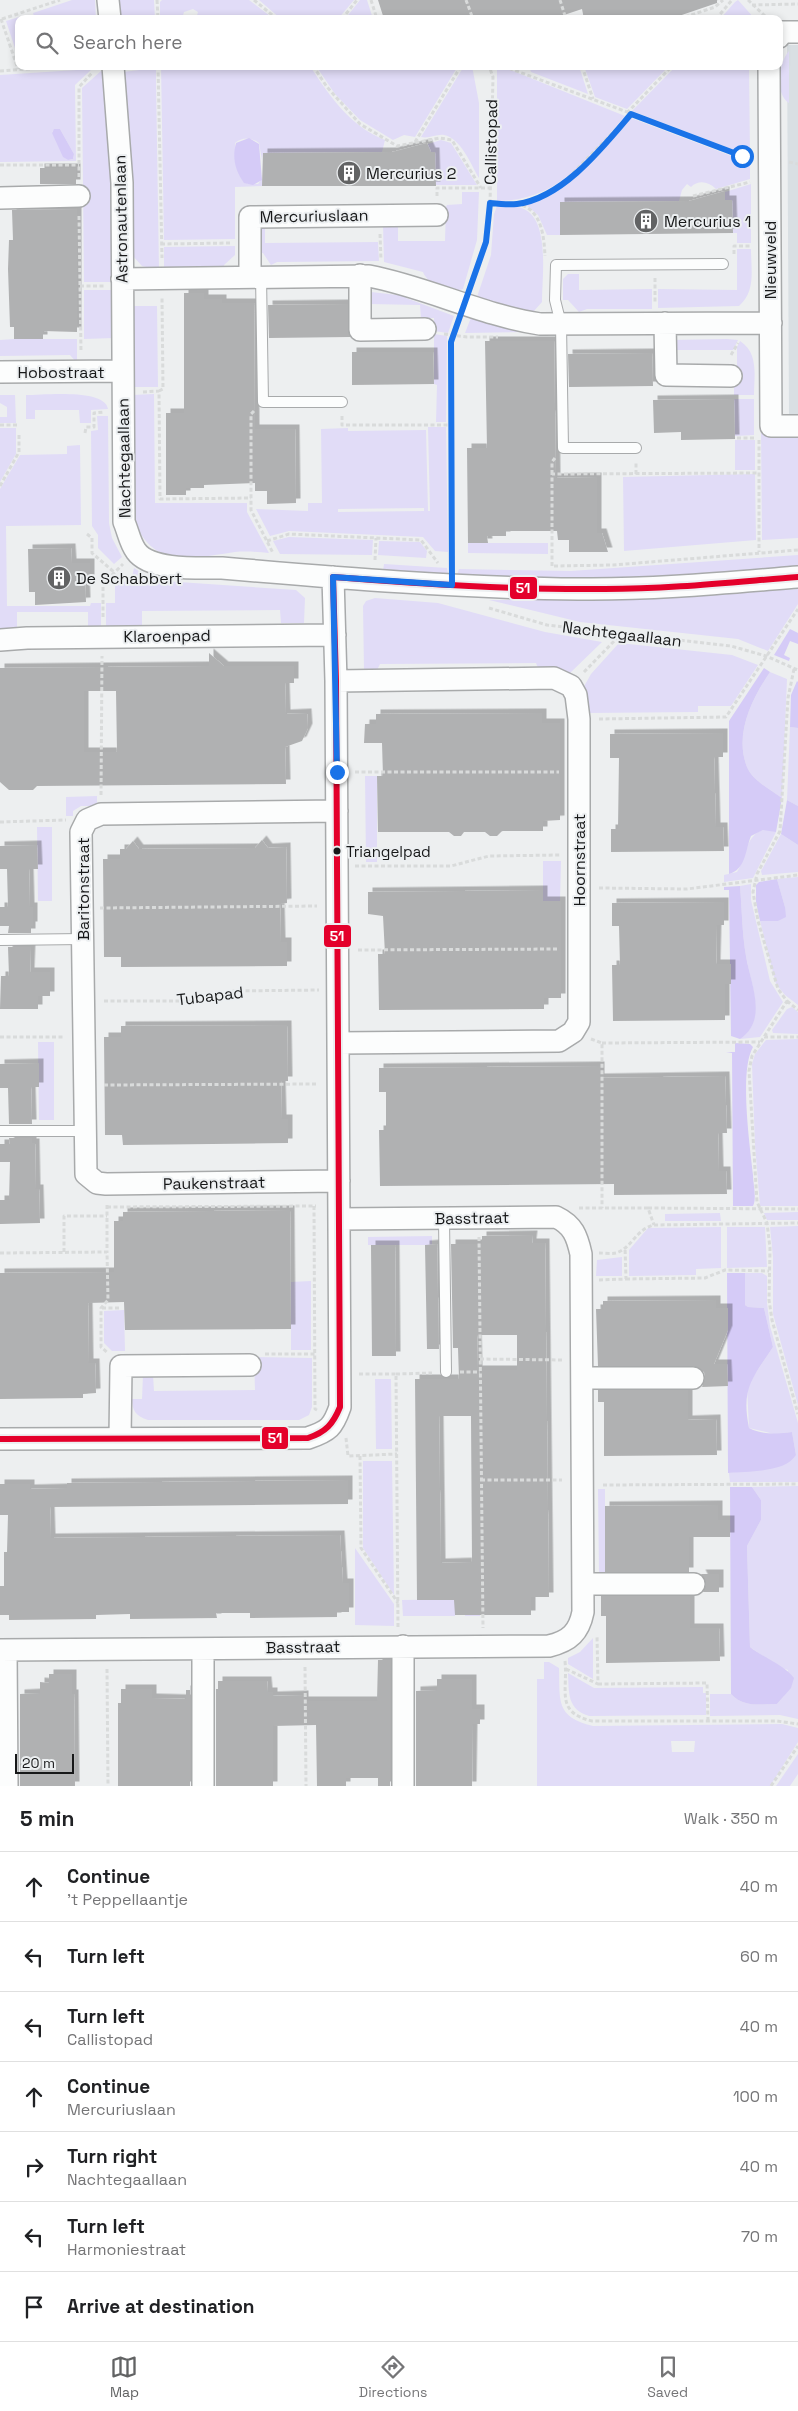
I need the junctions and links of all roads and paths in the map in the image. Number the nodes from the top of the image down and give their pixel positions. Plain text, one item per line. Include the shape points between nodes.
1 (60, 0) edge
2 (108, 0) edge
3 (157, 0) edge
4 (254, 0) edge
5 (357, 0) edge
6 (371, 0) edge
7 (466, 0) edge
8 (560, 0) edge
9 (723, 0) edge
10 (732, 0) edge
11 (748, 0) edge
12 (798, 4) edge
13 (752, 5) junction
14 (110, 15) edge
15 (158, 15) edge
16 (272, 15) edge
17 (345, 15) edge
18 (376, 15) edge
19 (472, 15) edge
20 (565, 15) edge
21 (691, 15) edge
22 (719, 15) edge
23 (763, 15) edge
24 (1, 19) edge
25 (783, 32) edge
26 (798, 32) edge
27 (15, 60) edge
28 (15, 69) edge
29 (113, 70) edge
30 (158, 70) edge
31 (316, 70) edge
32 (459, 70) edge
33 (490, 70) edge
34 (514, 70) edge
35 (583, 70) edge
36 (668, 70) edge
37 (769, 70) edge
38 (0, 71) edge
39 (593, 100) junction
40 (629, 113) junction
41 (415, 143) junction
42 (79, 165) dead end
43 (0, 166) edge
44 (770, 168) junction
45 (481, 188) junction
46 (491, 188) junction
47 (79, 196) dead end
48 (693, 196) dead end
49 (0, 198) edge
50 (490, 203) junction
51 (517, 204) junction
52 (437, 215) joint
53 (380, 216) junction
54 (250, 243) junction
55 (162, 244) junction
56 (770, 246) junction
57 (722, 264) joint
58 (556, 265) junction
59 (256, 276) junction
60 (360, 276) junction
61 (162, 278) junction
62 (381, 278) junction
63 (122, 279) junction
64 (464, 304) junction
65 (665, 323) junction
66 (770, 323) junction
67 (561, 324) junction
68 (426, 330) dead end
69 (0, 372) edge
70 (731, 376) dead end
71 (122, 392) junction
72 (158, 392) junction
73 (263, 402) junction
74 (342, 402) joint
75 (0, 425) edge
76 (19, 425) dead end
77 (452, 425) junction
78 (798, 426) edge
79 (85, 433) dead end
80 (19, 434) dead end
81 (737, 438) dead end
82 (759, 438) dead end
83 (636, 448) dead end
84 (759, 473) dead end
85 (0, 486) edge
86 (251, 498) junction
87 (86, 534) dead end
88 (376, 538) junction
89 (267, 541) junction
90 (798, 550) edge
91 (136, 552) junction
92 (277, 560) dead end
93 (366, 560) dead end
94 (375, 560) junction
95 (384, 560) dead end
96 (429, 562) dead end
97 (438, 563) junction
98 (453, 564) junction
99 (462, 564) dead end
100 (542, 566) dead end
101 (552, 566) junction
102 (114, 572) junction
103 (333, 577) junction
104 (798, 577) edge
105 (452, 585) junction
106 (486, 608) dead end
107 (798, 609) edge
108 (335, 635) junction
109 (620, 635) junction
110 (104, 637) junction
111 (0, 640) edge
112 (766, 656) junction
113 (796, 669) edge
114 (336, 681) junction
115 (571, 686) junction
116 (579, 719) junction
117 (337, 772) junction
118 (578, 772) junction
119 (337, 811) junction
120 (94, 817) junction
121 (0, 822) edge
122 (578, 855) junction
123 (337, 867) junction
124 (798, 875) edge
125 (755, 881) junction
126 (578, 888) junction
127 (337, 906) junction
128 (82, 908) junction
129 (83, 939) junction
130 (0, 940) edge
131 (579, 949) junction
132 (337, 950) junction
133 (338, 990) junction
134 (83, 1001) junction
135 (787, 1002) junction
136 (798, 1010) edge
137 (573, 1032) junction
138 (83, 1037) junction
139 (764, 1037) junction
140 (798, 1037) edge
141 (0, 1038) edge
142 (760, 1042) junction
143 (338, 1043) junction
144 (602, 1043) junction
145 (338, 1084) junction
146 (84, 1086) junction
147 (0, 1131) edge
148 (84, 1131) junction
149 (340, 1181) junction
150 (98, 1182) junction
151 (107, 1206) junction
152 (602, 1208) junction
153 (648, 1208) junction
154 (798, 1209) edge
155 (760, 1210) junction
156 (340, 1212) junction
157 (107, 1216) junction
158 (556, 1217) junction
159 (478, 1218) junction
160 (444, 1219) junction
161 (767, 1223) junction
162 (798, 1223) edge
163 (654, 1225) junction
164 (625, 1247) junction
165 (0, 1252) edge
166 (64, 1252) junction
167 (107, 1252) junction
168 (581, 1254) junction
169 (770, 1271) junction
170 (581, 1279) junction
171 (626, 1279) junction
172 (101, 1308) junction
173 (122, 1308) dead end
174 (315, 1354) dead end
175 (480, 1359) junction
176 (250, 1365) joint
177 (121, 1366) junction
178 (582, 1369) junction
179 (446, 1372) dead end
180 (340, 1374) junction
181 (693, 1378) dead end
182 (798, 1414) edge
183 (120, 1438) junction
184 (0, 1439) edge
185 (360, 1456) dead end
186 (480, 1480) junction
187 (582, 1482) junction
188 (798, 1484) edge
189 (583, 1584) junction
190 (694, 1584) dead end
191 (398, 1604) junction
192 (570, 1637) junction
193 (401, 1646) junction
194 (483, 1646) junction
195 (305, 1647) junction
196 (204, 1649) junction
197 (3, 1650) edge
198 (107, 1650) junction
199 (566, 1669) junction
200 (598, 1684) junction
201 (708, 1720) junction
202 (798, 1724) edge
203 (798, 1746) edge
204 (7, 1786) edge
205 (108, 1786) edge
206 (203, 1786) edge
207 (306, 1786) edge
208 (403, 1786) edge
209 (771, 1786) edge

1 - 24 path
2 - 14 street
3 - 15 path
4 - 16 path
5 - 17 path
6 - 18 path
7 - 19 path
8 - 20 path
9 - 21 path via 715,7
10 - 22 path
11 - 13 path
12 - 13 path
13 - 23 path
24 - 27 path
25 - 26 street
28 - 38 path
29 - 63 street, Astronautenlaan via 122,183
30 - 55 path
31 - 41 path via 360,124 397,146
32 - 41 path
33 - 46 path, Callistopad
34 - 39 path
35 - 39 path
36 - 40 path
37 - 44 street, Nieuwveld
39 - 40 path
40 - 44 path
40 - 51 path via 562,185 548,194
41 - 45 path via 440,138 452,140
42 - 43 path
44 - 48 path
44 - 56 street, Nieuwveld
45 - 46 path
45 - 52 path via 437,188
46 - 50 path, Callistopad
47 - 49 street
50 - 51 path
50 - 64 path, Callistopad via 486,242
51 - 58 path via 532,213 542,227 545,265
52 - 53 street, Mercuriuslaan
53 - 54 street, Mercuriuslaan via 250,217
53 - 62 path
54 - 55 path
54 - 59 street, Mercuriuslaan
55 - 61 path
56 - 57 path via 734,246 734,264
56 - 66 street, Nieuwveld
57 - 58 lane
58 - 67 lane via 555,300
59 - 60 street
59 - 61 street
59 - 73 lane, Mercuriuslaan
60 - 62 street
60 - 68 street via 360,330
61 - 63 street
61 - 72 path via 162,389
62 - 64 street
63 - 71 street, Astronautenlaan
64 - 67 street via 518,321
64 - 77 path via 451,342
65 - 66 street
65 - 67 street
65 - 70 street via 666,375
66 - 78 street, Nieuwveld via 771,426
67 - 83 lane via 564,448
69 - 71 street, Hobostraat
71 - 72 path
71 - 79 path via 94,412 94,427 86,427
71 - 91 street, Nachtegaallaan via 124,522
72 - 86 path via 160,499
73 - 74 lane
73 - 86 path via 251,414
74 - 77 path via 342,425
75 - 76 path
77 - 98 path
80 - 85 path via 19,452
81 - 82 path
84 - 101 path via 552,474
86 - 89 path via 251,510
87 - 102 path via 92,538 92,553
88 - 89 path via 289,534
88 - 94 path
88 - 97 path via 422,540
89 - 92 path
90 - 101 path
91 - 102 path
91 - 103 street via 152,563 186,568
93 - 94 path
94 - 95 path
96 - 97 path
97 - 98 path
98 - 99 path
98 - 105 path
100 - 101 path
102 - 110 path via 103,584
103 - 105 street
103 - 108 street
104 - 105 street via 682,586 579,589
106 - 109 path, Nachtegaallaan via 547,626
107 - 112 path
108 - 110 street, Klaroenpad
108 - 114 street
109 - 112 path, Nachtegaallaan via 731,646
109 - 115 path
110 - 111 street, Klaroenpad
110 - 120 path
112 - 113 path, Nachtegaallaan
112 - 116 path via 726,717
113 - 125 path via 788,698 780,831
114 - 115 street via 554,678
114 - 117 street
115 - 116 street, Hoornstraat via 576,695
116 - 118 street, Hoornstraat
117 - 118 path
117 - 119 street
118 - 122 street, Hoornstraat
119 - 120 street
119 - 123 street
120 - 121 path
120 - 128 street, Baritonstraat via 81,832
122 - 123 path via 489,856 451,866
122 - 126 street, Hoornstraat
123 - 127 street
124 - 125 path
125 - 126 path via 686,889
125 - 135 path via 753,892 762,937 778,989
126 - 131 street, Hoornstraat
127 - 128 path
127 - 132 street
128 - 129 street, Baritonstraat
129 - 130 lane
129 - 134 street, Baritonstraat
131 - 132 path
131 - 137 street, Hoornstraat via 579,1022
132 - 133 street
133 - 134 path, Tubapad via 232,991 198,1001
133 - 143 street
134 - 138 street, Baritonstraat
135 - 136 path
135 - 139 path
137 - 143 street via 559,1041
137 - 144 path
138 - 141 path
138 - 146 street, Baritonstraat
139 - 140 path
139 - 142 path
142 - 144 path
142 - 155 path via 752,1056 749,1071 751,1136
143 - 145 street
144 - 152 path
145 - 146 path
145 - 149 street
146 - 148 street, Baritonstraat
147 - 148 lane
148 - 150 street, Baritonstraat via 86,1174
149 - 150 street, Paukenstraat
149 - 156 street
150 - 151 path
151 - 156 path
151 - 157 path
152 - 153 path
152 - 158 path via 562,1208
153 - 155 path
153 - 163 path
154 - 155 path
155 - 161 path
156 - 160 street, Basstraat
156 - 180 street
157 - 166 path via 64,1216
157 - 167 path
158 - 159 street, Basstraat
158 - 168 street via 574,1230
159 - 160 street, Basstraat
159 - 175 path
160 - 179 lane
161 - 162 path
161 - 163 path
161 - 169 path
163 - 164 path via 644,1227
164 - 168 path via 616,1253
164 - 171 path
165 - 166 path
166 - 167 path
167 - 172 path via 108,1300
168 - 170 street
169 - 171 path via 725,1270 705,1278
169 - 182 path via 772,1320
170 - 171 path
170 - 178 street
172 - 173 path
172 - 177 path via 101,1347
174 - 176 path via 250,1353
175 - 178 path
175 - 186 path
176 - 177 street
177 - 183 street
178 - 181 street
178 - 187 street
180 - 183 street via 340,1407 334,1424 308,1438
180 - 191 path via 396,1374
183 - 184 street
185 - 191 path via 361,1548
186 - 187 path
186 - 194 path
187 - 188 path
187 - 189 street
189 - 190 street
189 - 192 street via 583,1612
191 - 193 path
192 - 194 street, Basstraat via 550,1646
192 - 199 path
192 - 200 path via 597,1633
193 - 194 street, Basstraat
193 - 195 street, Basstraat
193 - 208 street
195 - 196 street, Basstraat
195 - 207 path
196 - 198 street, Basstraat
196 - 206 street
197 - 198 street, Basstraat
197 - 204 street, Basstraat
198 - 205 path
199 - 200 path
199 - 201 path via 566,1702 577,1717 592,1721
200 - 201 path via 707,1683
201 - 202 path
203 - 209 path

